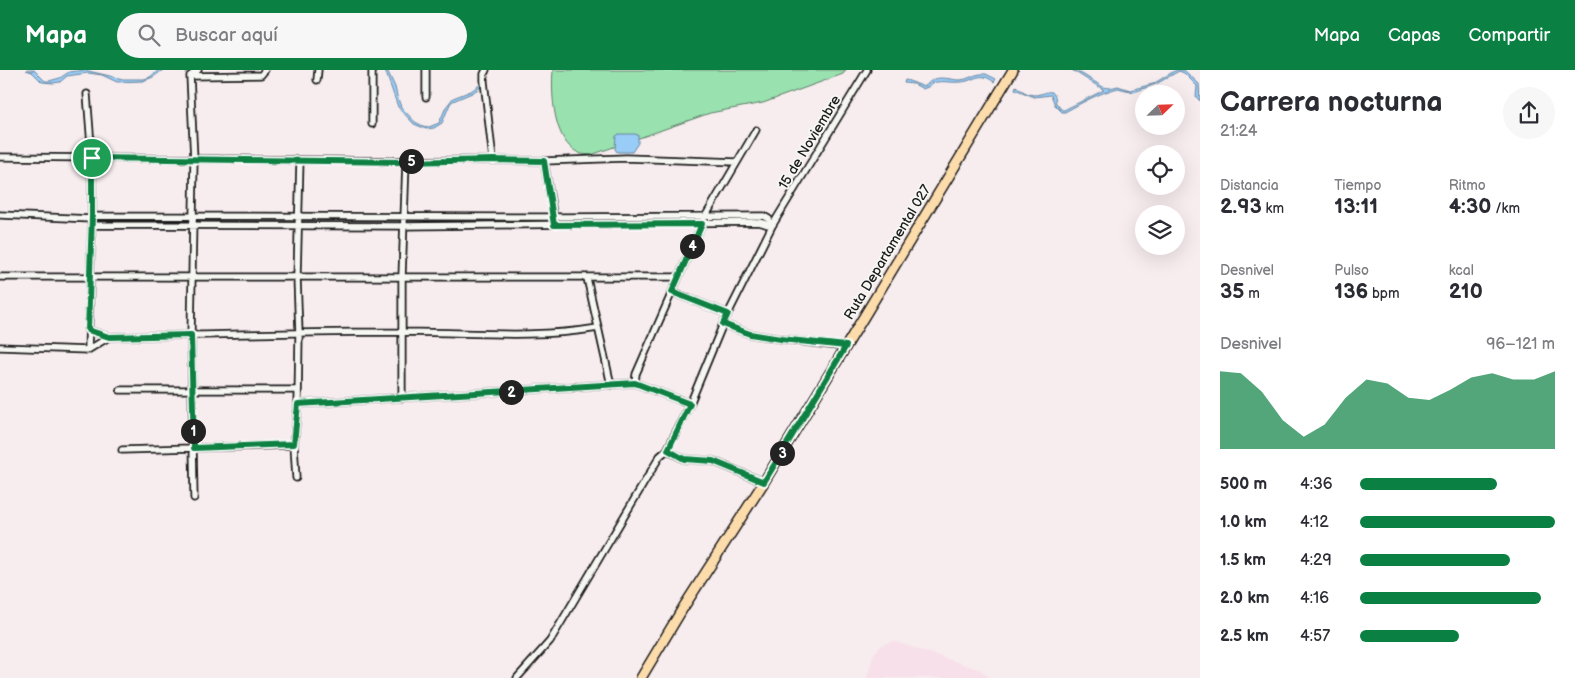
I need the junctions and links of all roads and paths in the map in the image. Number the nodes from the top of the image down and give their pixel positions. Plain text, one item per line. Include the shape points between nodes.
1 (198, 70) edge
2 (265, 70) edge
3 (318, 70) edge
4 (372, 70) edge
5 (426, 70) edge
6 (867, 70) edge
7 (1013, 70) edge
8 (485, 71) edge
9 (190, 76) junction
10 (317, 80) dead end
11 (87, 94) dead end
12 (426, 97) dead end
13 (372, 124) dead end
14 (756, 130) dead end
15 (0, 157) edge
16 (92, 158) junction
17 (194, 159) junction
18 (300, 160) junction
19 (493, 160) junction
20 (544, 161) junction
21 (406, 162) junction
22 (737, 162) junction
23 (0, 215) edge
24 (194, 216) junction
25 (299, 216) junction
26 (404, 216) junction
27 (554, 217) junction
28 (705, 217) junction
29 (92, 220) junction
30 (702, 224) junction
31 (554, 225) junction
32 (193, 226) junction
33 (299, 226) junction
34 (404, 226) junction
35 (772, 226) junction
36 (0, 277) edge
37 (90, 277) junction
38 (297, 277) junction
39 (402, 277) junction
40 (678, 277) junction
41 (192, 278) junction
42 (587, 278) junction
43 (672, 292) junction
44 (728, 314) junction
45 (723, 324) junction
46 (598, 328) junction
47 (88, 330) junction
48 (402, 332) junction
49 (299, 334) junction
50 (191, 335) junction
51 (109, 337) junction
52 (846, 346) junction
53 (0, 347) edge
54 (88, 350) junction
55 (635, 383) junction
56 (611, 385) junction
57 (120, 390) dead end
58 (192, 390) junction
59 (298, 390) junction
60 (402, 398) junction
61 (298, 404) junction
62 (690, 404) junction
63 (294, 444) junction
64 (194, 448) junction
65 (122, 450) dead end
66 (668, 450) junction
67 (296, 478) dead end
68 (764, 482) junction
69 (194, 498) dead end
70 (517, 678) edge
71 (641, 678) edge

1 - 9 street
2 - 9 street via 261,75
3 - 10 street
4 - 13 street
5 - 12 street
6 - 35 street, 15 de Noviembre
7 - 52 main road, Ruta Departamental 027
8 - 19 street
9 - 17 street
11 - 16 street
14 - 22 street
15 - 16 street
16 - 17 street
16 - 29 street
17 - 18 street
17 - 24 street
18 - 21 street
18 - 25 street
19 - 20 street
19 - 21 street
20 - 22 street via 626,158
20 - 27 street
21 - 26 street
22 - 28 street
23 - 29 street
24 - 25 street
24 - 29 street
24 - 32 street
25 - 26 street
25 - 33 street
26 - 27 street
26 - 34 street
27 - 28 street
27 - 31 street
28 - 30 street
28 - 35 street via 764,216 769,218
29 - 32 street
29 - 37 street
30 - 31 street
30 - 35 street via 759,222
30 - 40 street
31 - 34 street
32 - 33 street
32 - 41 street
33 - 34 street
33 - 38 street
34 - 39 street
35 - 44 street, 15 de Noviembre
36 - 37 street
37 - 41 street
37 - 47 street
38 - 39 street
38 - 41 street
38 - 49 street
39 - 42 street
39 - 48 street
40 - 42 street
40 - 43 street
41 - 50 street
42 - 46 street
43 - 44 street
43 - 55 street
44 - 45 street, 15 de Noviembre
45 - 52 street via 750,334
45 - 62 street, 15 de Noviembre
46 - 48 street via 569,333 515,335
46 - 56 street
47 - 51 street
47 - 54 street
48 - 49 street
48 - 60 street
49 - 50 street
49 - 59 street
50 - 51 street
50 - 58 street
51 - 54 street
52 - 68 main road, Ruta Departamental 027
53 - 54 street
55 - 56 street
55 - 62 street
56 - 60 street
57 - 58 street
58 - 59 street
58 - 64 street
59 - 61 street
60 - 61 street
61 - 63 street
62 - 66 street, 15 de Noviembre
63 - 64 street
63 - 67 street
64 - 65 street
64 - 69 street
66 - 68 street via 684,459 713,461
66 - 70 street, 15 de Noviembre via 660,456 550,641
68 - 71 main road, Ruta Departamental 027

